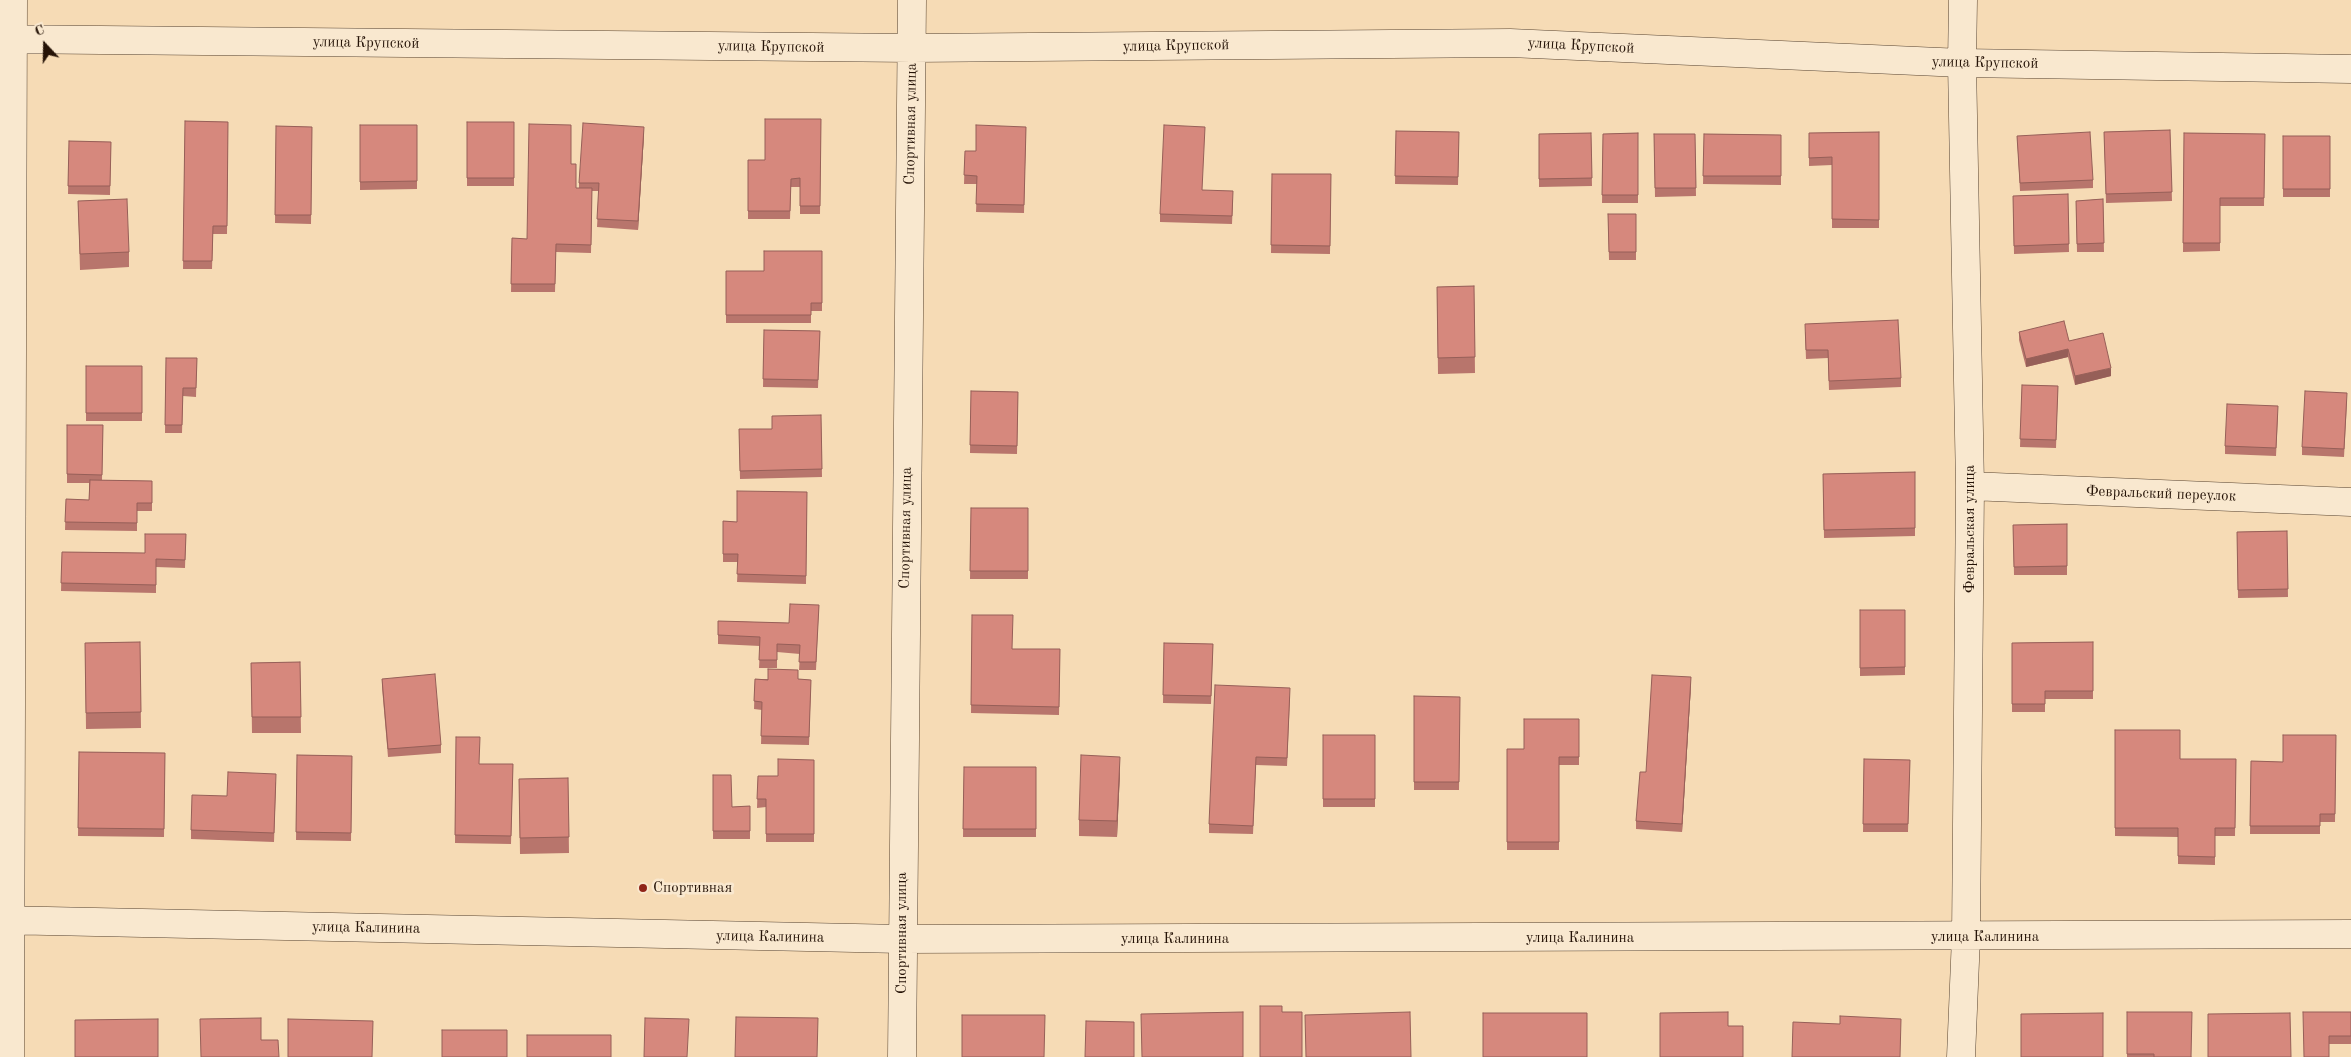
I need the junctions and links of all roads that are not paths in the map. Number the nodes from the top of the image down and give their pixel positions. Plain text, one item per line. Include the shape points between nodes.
1 (13, 0) edge
2 (912, 0) edge
3 (1963, 0) edge
4 (7, 39) edge
5 (912, 48) junction
6 (1962, 63) junction
7 (2351, 69) edge
8 (1970, 486) junction
9 (2351, 502) edge
10 (4, 920) edge
11 (2351, 934) edge
12 (1966, 937) junction
13 (902, 939) junction
14 (10, 1057) edge
15 (902, 1057) edge
16 (1961, 1057) edge

1 - 4 street
2 - 5 street, Спортивная улица
3 - 6 street, Февральская улица
4 - 5 street, улица Крупской
4 - 10 street
5 - 6 street, улица Крупской via 1510,43
5 - 13 street, Спортивная улица
6 - 7 street, улица Крупской
6 - 8 street, Февральская улица
8 - 9 street, Февральский переулок
8 - 12 street, Февральская улица
10 - 13 street, улица Калинина
10 - 14 street
11 - 12 street, улица Калинина
12 - 13 street, улица Калинина
12 - 16 street, Февральская улица
13 - 15 street, Спортивная улица

